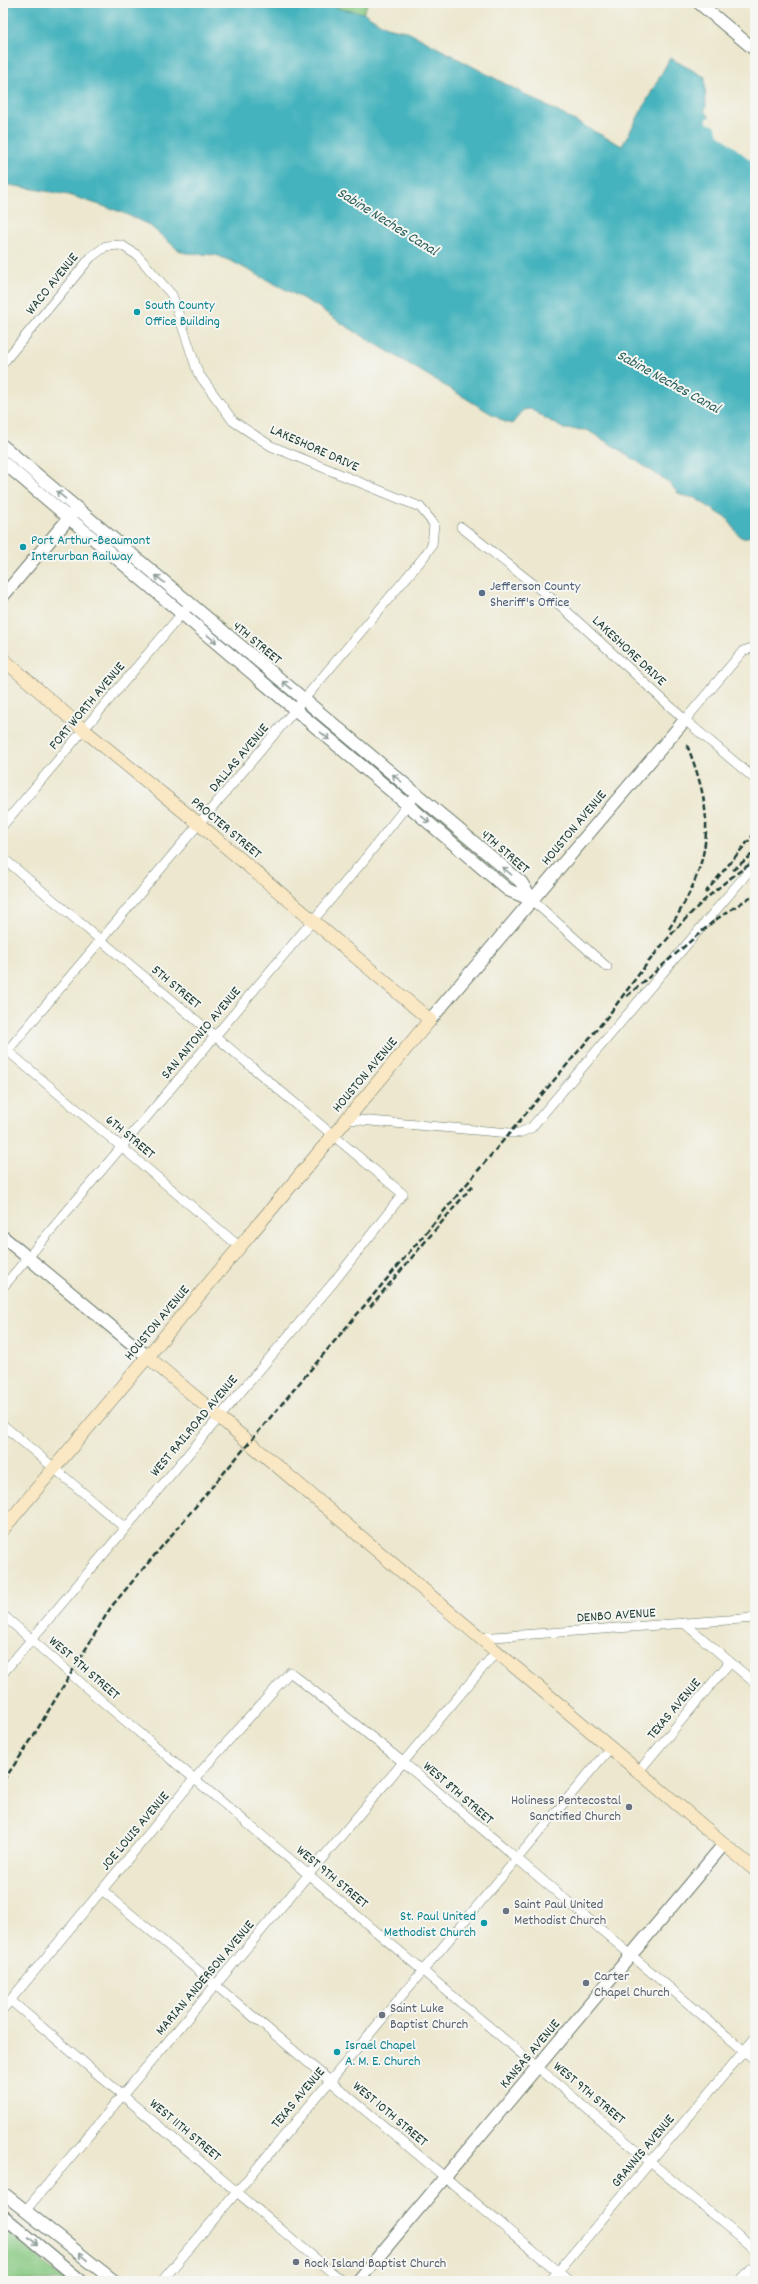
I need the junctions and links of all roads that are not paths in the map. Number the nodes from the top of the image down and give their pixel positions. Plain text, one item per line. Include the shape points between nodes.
1 (700, 3) edge
2 (755, 50) edge
3 (91, 257) joint
4 (3, 363) edge
5 (3, 446) edge
6 (3, 462) edge
7 (77, 508) junction
8 (69, 518) junction
9 (434, 524) joint
10 (461, 527) dead end
11 (3, 596) edge
12 (190, 604) junction
13 (182, 614) junction
14 (755, 647) edge
15 (3, 659) edge
16 (305, 700) junction
17 (295, 711) junction
18 (685, 720) junction
19 (84, 730) junction
20 (755, 779) edge
21 (416, 794) junction
22 (408, 805) junction
23 (199, 824) junction
24 (3, 825) edge
25 (3, 858) edge
26 (755, 864) edge
27 (532, 900) junction
28 (313, 920) junction
29 (101, 940) junction
30 (607, 967) dead end
31 (430, 1020) junction
32 (215, 1036) junction
33 (4, 1051) edge
34 (347, 1119) junction
35 (334, 1136) junction
36 (122, 1147) junction
37 (403, 1194) joint
38 (3, 1237) edge
39 (240, 1247) junction
40 (28, 1258) junction
41 (3, 1287) edge
42 (148, 1357) junction
43 (218, 1418) junction
44 (3, 1426) edge
45 (54, 1468) junction
46 (125, 1528) junction
47 (3, 1529) edge
48 (3, 1615) edge
49 (755, 1618) edge
50 (684, 1623) junction
51 (479, 1638) junction
52 (31, 1639) junction
53 (496, 1652) junction
54 (730, 1662) junction
55 (3, 1672) edge
56 (290, 1672) joint
57 (755, 1683) edge
58 (610, 1748) junction
59 (404, 1763) junction
60 (638, 1772) junction
61 (195, 1778) junction
62 (724, 1844) junction
63 (516, 1859) junction
64 (755, 1870) edge
65 (310, 1874) junction
66 (102, 1890) junction
67 (631, 1955) junction
68 (423, 1970) junction
69 (216, 1984) junction
70 (10, 2000) junction
71 (3, 2009) edge
72 (755, 2038) edge
73 (744, 2051) junction
74 (755, 2060) edge
75 (537, 2066) junction
76 (329, 2080) junction
77 (123, 2095) junction
78 (651, 2162) junction
79 (445, 2177) junction
80 (237, 2191) junction
81 (3, 2193) edge
82 (25, 2211) junction
83 (3, 2216) edge
84 (755, 2250) edge
85 (755, 2265) edge
86 (558, 2272) junction
87 (81, 2281) edge
88 (114, 2281) edge
89 (162, 2281) edge
90 (342, 2281) edge
91 (358, 2281) edge
92 (550, 2281) edge
93 (569, 2281) edge
94 (741, 2281) edge

1 - 2 street
3 - 4 street, WACO AVENUE
3 - 9 street, LAKESHORE DRIVE via 106,246 121,245 137,254 172,295 198,373 233,421 271,446 420,507
7 -> 5 street, 4TH STREET
6 - 8 street, 4TH STREET
7 - 8 street
12 -> 7 street, 4TH STREET
8 - 11 street
8 - 13 street, 4TH STREET
9 - 16 street, DALLAS AVENUE via 432,545 423,558
10 - 18 street, LAKESHORE DRIVE via 561,606
12 - 13 street, FORT WORTH AVENUE
16 -> 12 street, 4TH STREET
13 -> 17 street, 4TH STREET
13 - 19 street, FORT WORTH AVENUE
14 - 18 street, HOUSTON AVENUE via 743,651
15 - 19 main road, PROCTER STREET
16 - 17 street, DALLAS AVENUE
21 -> 16 street, 4TH STREET
17 -> 22 street, 4TH STREET
17 - 23 street, DALLAS AVENUE
18 - 20 street, LAKESHORE DRIVE
18 - 27 street, HOUSTON AVENUE
19 - 23 main road, PROCTER STREET
19 - 24 street, FORT WORTH AVENUE
21 - 22 street, SAN ANTONIO AVENUE
27 -> 21 street, 4TH STREET via 521,882
22 -> 27 street, 4TH STREET via 508,890
22 - 28 street, SAN ANTONIO AVENUE
23 - 28 main road, PROCTER STREET
23 - 29 street, DALLAS AVENUE
25 - 29 street, 5TH STREET
26 - 34 street via 531,1128 510,1133
27 - 30 street
27 - 31 street, HOUSTON AVENUE
28 - 31 main road, PROCTER STREET
28 - 32 street, SAN ANTONIO AVENUE
29 - 32 street, 5TH STREET
29 - 33 street, DALLAS AVENUE
31 - 34 main road, HOUSTON AVENUE
32 - 35 street, 5TH STREET
32 - 36 street, SAN ANTONIO AVENUE
33 - 36 street, 6TH STREET
34 - 35 main road, HOUSTON AVENUE
35 - 37 street, 5TH STREET
35 - 39 main road, HOUSTON AVENUE
36 - 39 street, 6TH STREET
36 - 40 street, SAN ANTONIO AVENUE
37 - 43 street, WEST RAILROAD AVENUE via 333,1283
38 - 40 street
39 - 42 main road, HOUSTON AVENUE
40 - 41 street, SAN ANTONIO AVENUE
40 - 42 street
42 - 43 main road
42 - 45 main road, HOUSTON AVENUE
43 - 46 street, WEST RAILROAD AVENUE
43 - 51 main road
44 - 45 street
45 - 46 street
45 - 47 main road, HOUSTON AVENUE
46 - 52 street, WEST RAILROAD AVENUE
48 - 52 street, WEST 9TH STREET
49 - 50 street, DENBO AVENUE
50 - 51 street, DENBO AVENUE
50 - 54 street
51 - 53 main road
52 - 55 street, WEST RAILROAD AVENUE
52 - 61 street, WEST 9TH STREET
53 - 58 main road
53 - 59 street, MARIAN ANDERSON AVENUE
54 - 57 street
54 - 60 street, TEXAS AVENUE
56 - 59 street, WEST 8TH STREET
56 - 61 street, JOE LOUIS AVENUE
58 - 60 main road
58 - 63 street, TEXAS AVENUE
59 - 63 street, WEST 8TH STREET
59 - 65 street, MARIAN ANDERSON AVENUE
60 - 62 main road
61 - 65 street, WEST 9TH STREET
61 - 66 street, JOE LOUIS AVENUE
62 - 64 main road
62 - 67 street, KANSAS AVENUE
63 - 67 street, WEST 8TH STREET
63 - 68 street, TEXAS AVENUE
65 - 68 street, WEST 9TH STREET
65 - 69 street, MARIAN ANDERSON AVENUE
66 - 69 street, WEST 10TH STREET
66 - 70 street, JOE LOUIS AVENUE
67 - 73 street, WEST 8TH STREET
67 - 75 street, KANSAS AVENUE
68 - 75 street, WEST 9TH STREET
68 - 76 street, TEXAS AVENUE
69 - 76 street, WEST 10TH STREET
69 - 77 street, MARIAN ANDERSON AVENUE
70 - 71 street, JOE LOUIS AVENUE
70 - 77 street, WEST 11TH STREET
72 - 73 street, GRANNIS AVENUE
73 - 74 street, WEST 8TH STREET
73 - 78 street, GRANNIS AVENUE
75 - 78 street, WEST 9TH STREET
75 - 79 street, KANSAS AVENUE
76 - 79 street, WEST 10TH STREET
76 - 80 street, TEXAS AVENUE
77 - 80 street, WEST 11TH STREET
77 - 82 street, MARIAN ANDERSON AVENUE
78 - 84 street, WEST 9TH STREET
78 - 86 street, GRANNIS AVENUE
79 - 86 street, WEST 10TH STREET
79 - 91 street, KANSAS AVENUE
80 - 89 street, TEXAS AVENUE
80 - 90 street, WEST 11TH STREET
81 - 82 street
88 -> 82 street
83 -> 87 street
85 - 94 street
86 - 92 street, GRANNIS AVENUE
86 - 93 street, WEST 10TH STREET

